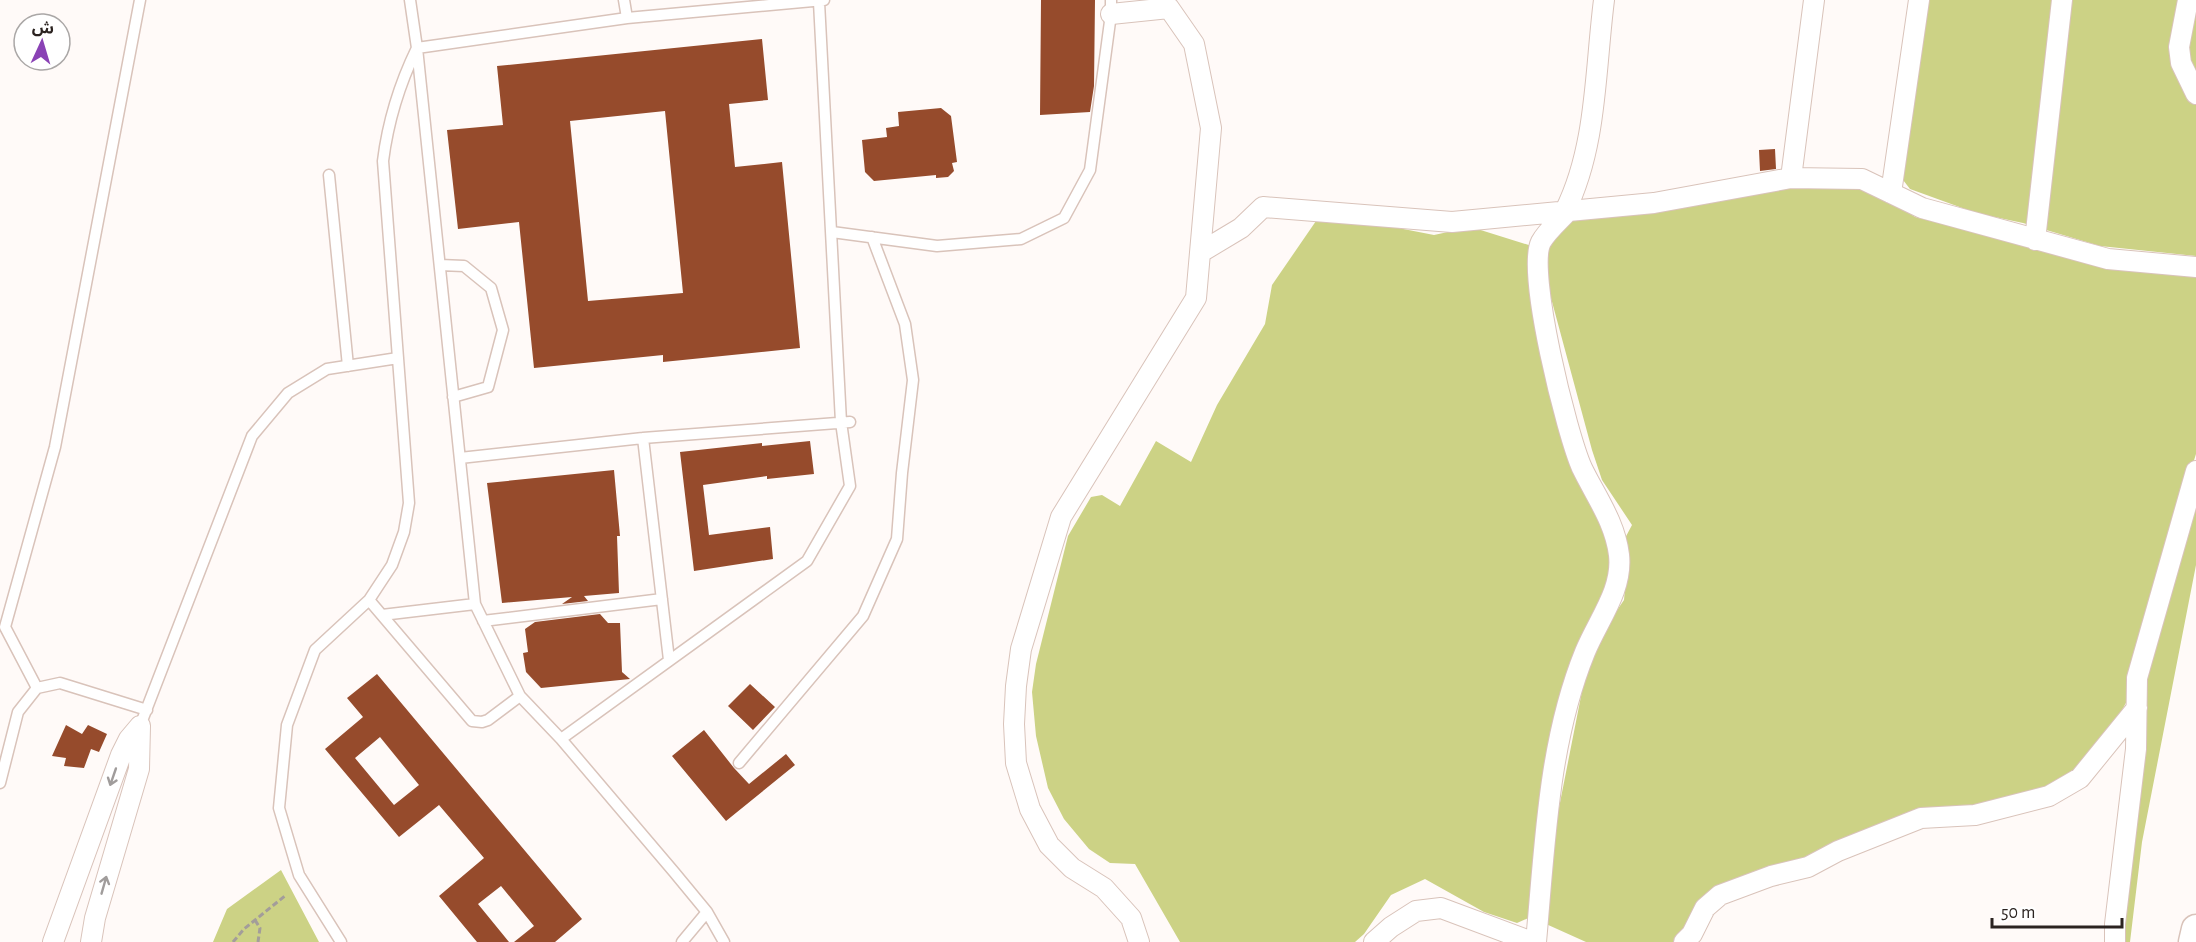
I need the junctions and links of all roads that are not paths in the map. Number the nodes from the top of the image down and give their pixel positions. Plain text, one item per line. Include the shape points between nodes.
1 (140, 0) edge
2 (410, 0) edge
3 (624, 0) edge
4 (1604, 0) edge
5 (1814, 0) edge
6 (1919, 0) edge
7 (2062, 0) edge
8 (2188, 0) edge
9 (822, 1) edge
10 (1111, 7) edge
11 (627, 18) junction
12 (417, 48) junction
13 (2196, 94) edge
14 (329, 175) dead end
15 (1791, 178) junction
16 (1891, 193) junction
17 (1566, 211) junction
18 (832, 232) junction
19 (872, 237) junction
20 (2035, 240) junction
21 (1201, 252) junction
22 (440, 265) junction
23 (2196, 267) edge
24 (398, 358) junction
25 (348, 366) junction
26 (453, 397) junction
27 (845, 422) junction
28 (643, 438) junction
29 (460, 458) junction
30 (2196, 471) edge
31 (662, 599) junction
32 (369, 600) junction
33 (475, 604) junction
34 (382, 615) junction
35 (483, 621) junction
36 (669, 660) junction
37 (37, 688) junction
38 (520, 696) junction
39 (2136, 708) junction
40 (143, 718) junction
41 (561, 739) junction
42 (739, 763) dead end
43 (0, 783) edge
44 (95, 828) junction
45 (119, 836) junction
46 (707, 912) junction
47 (2196, 929) edge
48 (53, 942) edge
49 (91, 942) edge
50 (342, 942) edge
51 (682, 942) edge
52 (724, 942) edge
53 (1139, 942) edge
54 (1374, 942) edge
55 (1534, 942) edge
56 (1684, 942) edge
57 (2115, 942) edge
58 (2193, 942) edge

1 - 37 lane via 55,447 5,627
2 - 12 lane
3 - 11 lane
4 - 17 street via 1589,132 1576,189
5 - 15 street
6 - 16 street
7 - 20 street
8 - 13 street via 2179,47 2181,63
9 - 11 lane
9 - 18 lane
10 - 19 lane via 1090,170 1064,218 1021,239 937,246
10 - 21 street via 1169,8 1194,44 1211,128
11 - 12 lane
12 - 22 lane
12 - 24 lane via 397,94 383,161
14 - 25 lane
15 - 16 street via 1862,179
15 - 17 street via 1654,203
16 - 20 street via 1922,208
17 - 21 street via 1452,222 1263,207 1240,228
17 - 55 street via 1541,242 1538,265 1542,310 1566,424 1614,534 1620,574 1585,652 1563,718
18 - 19 lane
18 - 27 lane
19 - 42 lane via 906,324 913,380 897,539 863,616
20 - 23 street via 2108,259
21 - 53 street via 1196,298 1061,517 1021,649 1016,686 1016,763 1030,809 1049,845 1072,868 1104,888 1131,918
22 - 26 lane
22 - 26 lane via 464,266 491,288 503,330 488,387
24 - 25 lane
24 - 32 lane via 409,503 400,546
25 - 40 lane via 327,369 288,393 252,436
26 - 29 lane
27 - 28 lane
27 - 36 lane via 850,486 807,561
28 - 29 lane
28 - 31 lane
29 - 33 lane
30 - 39 street via 2137,678
31 - 35 lane
31 - 36 lane
32 - 34 lane
32 - 50 lane via 315,650 287,725 279,808 299,875
33 - 34 lane
33 - 35 lane
34 - 38 lane via 472,721 488,720
35 - 38 lane
36 - 41 lane
37 - 40 lane via 60,684
37 - 43 lane via 18,712
38 - 41 lane
39 - 56 street via 2079,778 2049,796 1975,815 1921,818 1808,867 1720,895 1705,908
39 - 57 street via 2136,749
40 -> 44 street via 121,755
40 - 45 street via 139,769
41 - 46 lane
44 - 45 street
44 - 48 street
49 -> 45 street
46 - 51 lane
46 - 52 lane
47 - 58 main road
54 - 55 street via 1416,911 1441,908

